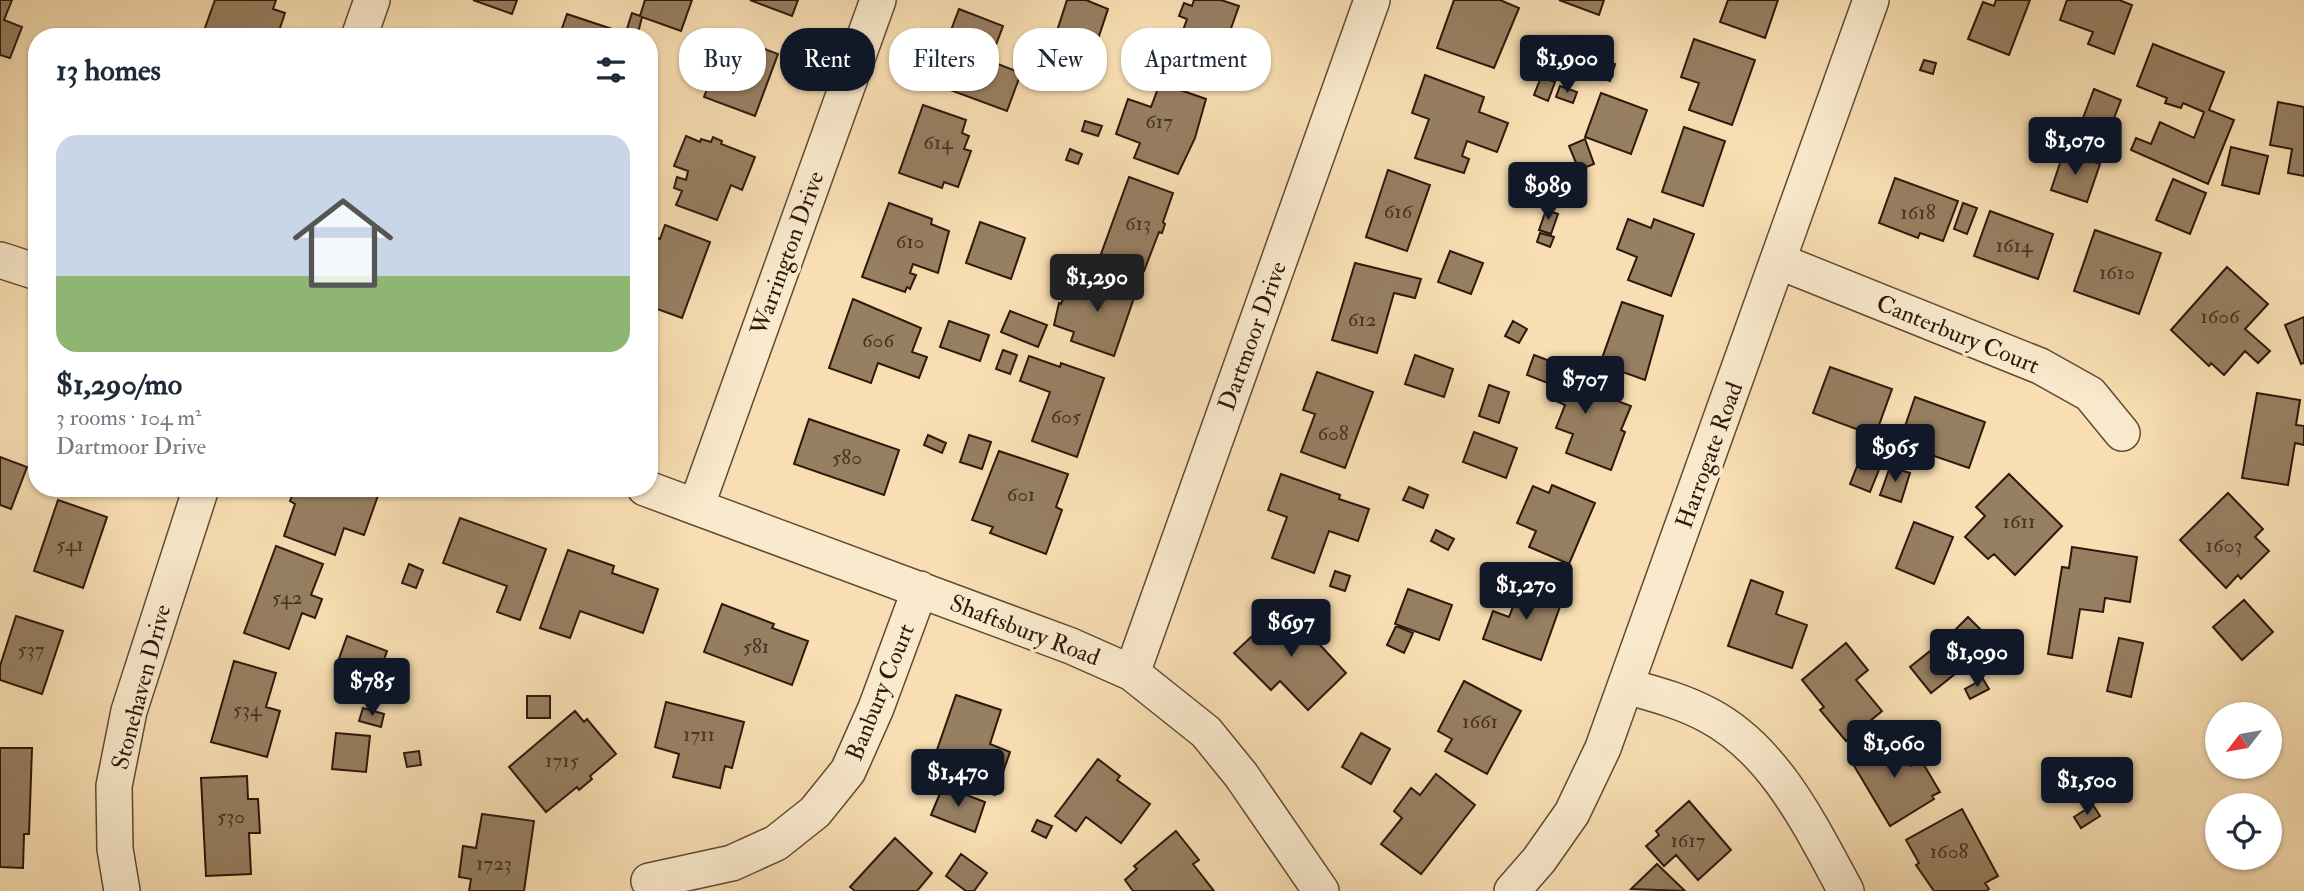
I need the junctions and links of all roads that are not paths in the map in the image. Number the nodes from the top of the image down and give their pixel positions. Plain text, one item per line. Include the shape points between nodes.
1 (372, 0) edge
2 (877, 0) edge
3 (1372, 0) edge
4 (1871, 0) edge
5 (362, 28) edge
6 (0, 260) edge
7 (1778, 261) junction
8 (28, 269) edge
9 (2122, 433) dead end
10 (658, 493) edge
11 (198, 497) edge
12 (696, 507) junction
13 (920, 589) junction
14 (1132, 673) junction
15 (1626, 686) junction
16 (649, 881) dead end
17 (122, 891) edge
18 (1321, 891) edge
19 (1512, 891) edge
20 (1846, 891) edge

1 - 5 street
2 - 12 street, Warrington Drive
3 - 14 street, Dartmoor Drive
4 - 7 street, Harrogate Road
6 - 8 street
7 - 9 street, Canterbury Court via 2040,366 2090,394
7 - 15 street, Harrogate Road
10 - 12 street, Shaftsbury Road
11 - 17 street, Stonehaven Drive via 130,711 114,786 115,849
12 - 13 street, Shaftsbury Road
13 - 14 street, Shaftsbury Road
13 - 16 street, Banbury Court via 848,771 816,812 776,843 732,863
14 - 18 street, Shaftsbury Road via 1206,732
15 - 19 street, Harrogate Road via 1572,813
15 - 20 street via 1709,715 1749,744 1787,789

